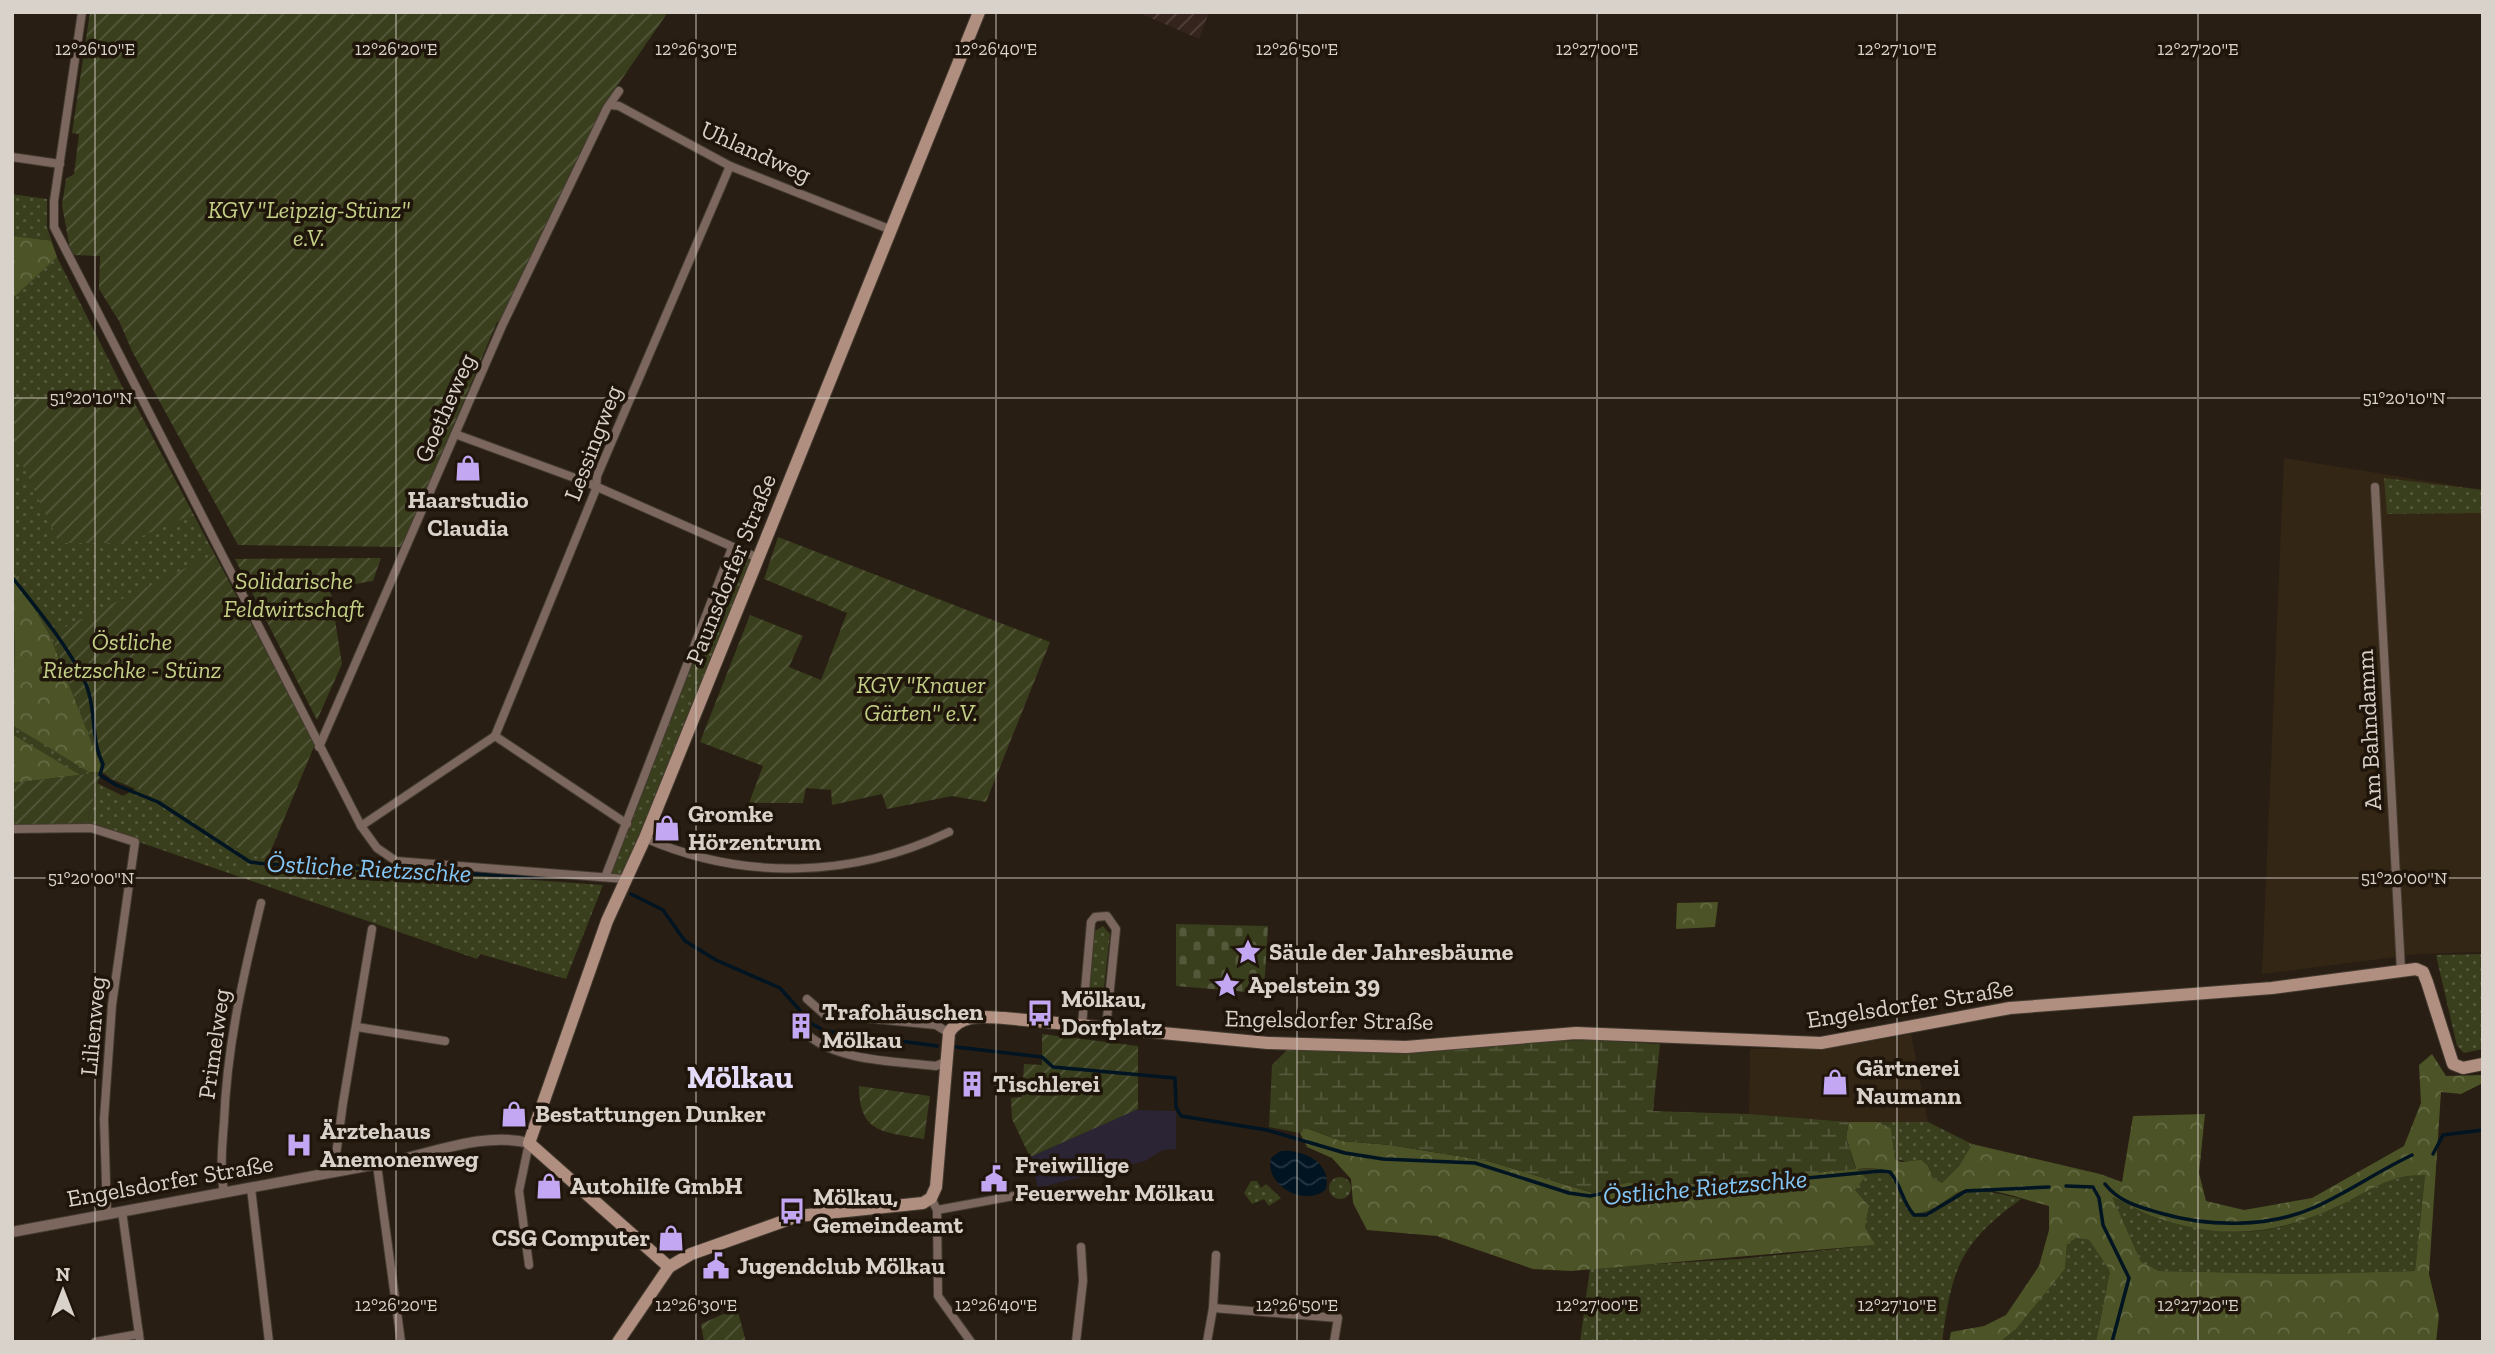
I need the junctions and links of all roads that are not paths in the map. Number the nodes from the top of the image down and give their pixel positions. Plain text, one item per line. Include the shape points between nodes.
1 (82, 12) edge
2 (978, 12) edge
3 (619, 91) dead end
4 (611, 106) junction
5 (12, 157) edge
6 (60, 164) junction
7 (730, 166) junction
8 (889, 229) junction
9 (455, 434) junction
10 (2375, 488) dead end
11 (596, 489) junction
12 (732, 548) junction
13 (758, 558) junction
14 (495, 736) junction
15 (319, 747) junction
16 (627, 824) junction
17 (361, 826) junction
18 (12, 829) edge
19 (949, 832) dead end
20 (645, 838) junction
21 (606, 875) junction
22 (625, 879) junction
23 (261, 903) dead end
24 (372, 929) dead end
25 (2401, 970) junction
26 (807, 999) dead end
27 (1082, 1025) junction
28 (357, 1027) junction
29 (1106, 1028) junction
30 (809, 1036) dead end
31 (445, 1041) dead end
32 (947, 1047) junction
33 (2483, 1064) edge
34 (529, 1143) junction
35 (377, 1165) junction
36 (337, 1172) junction
37 (251, 1188) junction
38 (223, 1193) junction
39 (1030, 1193) dead end
40 (934, 1204) junction
41 (122, 1211) junction
42 (107, 1214) junction
43 (12, 1232) edge
44 (1080, 1247) dead end
45 (1216, 1255) dead end
46 (529, 1265) dead end
47 (669, 1267) junction
48 (1213, 1308) junction
49 (139, 1338) edge
50 (94, 1342) edge
51 (269, 1342) edge
52 (401, 1342) edge
53 (618, 1342) edge
54 (971, 1342) edge
55 (1076, 1342) edge
56 (1207, 1342) edge
57 (1334, 1342) edge

1 - 6 street
2 - 8 main road, Paunsdorfer Straße
3 - 4 street, Goetheweg
4 - 7 street, Uhlandweg
4 - 9 street, Goetheweg via 538,249
5 - 6 street
6 - 15 street via 52,215 64,253
7 - 8 street, Uhlandweg
7 - 11 street, Lessingweg via 597,476
8 - 13 main road, Paunsdorfer Straße
9 - 11 street
9 - 15 street, Goetheweg
10 - 25 street, Am Bahndamm
11 - 12 street
11 - 14 street, Lessingweg
12 - 13 street
12 - 16 street, Paunsdorfer Straße
13 - 20 main road, Paunsdorfer Straße
14 - 16 street
14 - 17 street
15 - 17 street
16 - 21 street, Paunsdorfer Straße
17 - 21 street via 377,848 396,861
18 - 42 street, Lilienweg via 91,828 135,842 111,1022 104,1119
19 - 20 street via 900,852 816,869 747,867 680,852
20 - 22 main road, Paunsdorfer Straße
21 - 22 street
22 - 34 main road, Paunsdorfer Straße
23 - 38 street, Primelweg via 234,1015 224,1106
24 - 28 street
25 - 29 main road, Engelsdorfer Straße via 2272,988 2010,1008 1821,1043 1576,1033 1406,1047 1268,1043
25 - 33 main road via 2423,972 2453,1064 2463,1068
26 - 32 street via 824,1014 936,1025
27 - 29 main road, Engelsdorfer Straße
27 - 29 street via 1091,922 1107,916 1116,929
27 - 32 main road, Engelsdorfer Straße via 971,1018 960,1020
28 - 31 street
28 - 36 street
30 - 32 street via 855,1055 936,1066
32 - 40 main road
34 - 35 street, Engelsdorfer Straße via 494,1140
34 - 46 street via 519,1191
34 - 47 main road
35 - 36 street, Engelsdorfer Straße
35 - 52 street
36 - 37 street, Engelsdorfer Straße
37 - 38 street, Engelsdorfer Straße
37 - 51 street
38 - 41 street, Engelsdorfer Straße
39 - 40 street
40 - 47 main road via 798,1216 691,1254
40 - 54 street via 939,1296
41 - 42 street, Engelsdorfer Straße
41 - 49 street
42 - 43 street, Engelsdorfer Straße
44 - 55 street via 1083,1281
45 - 48 street
47 - 53 main road
48 - 56 street
48 - 57 street via 1338,1318
49 - 50 street

